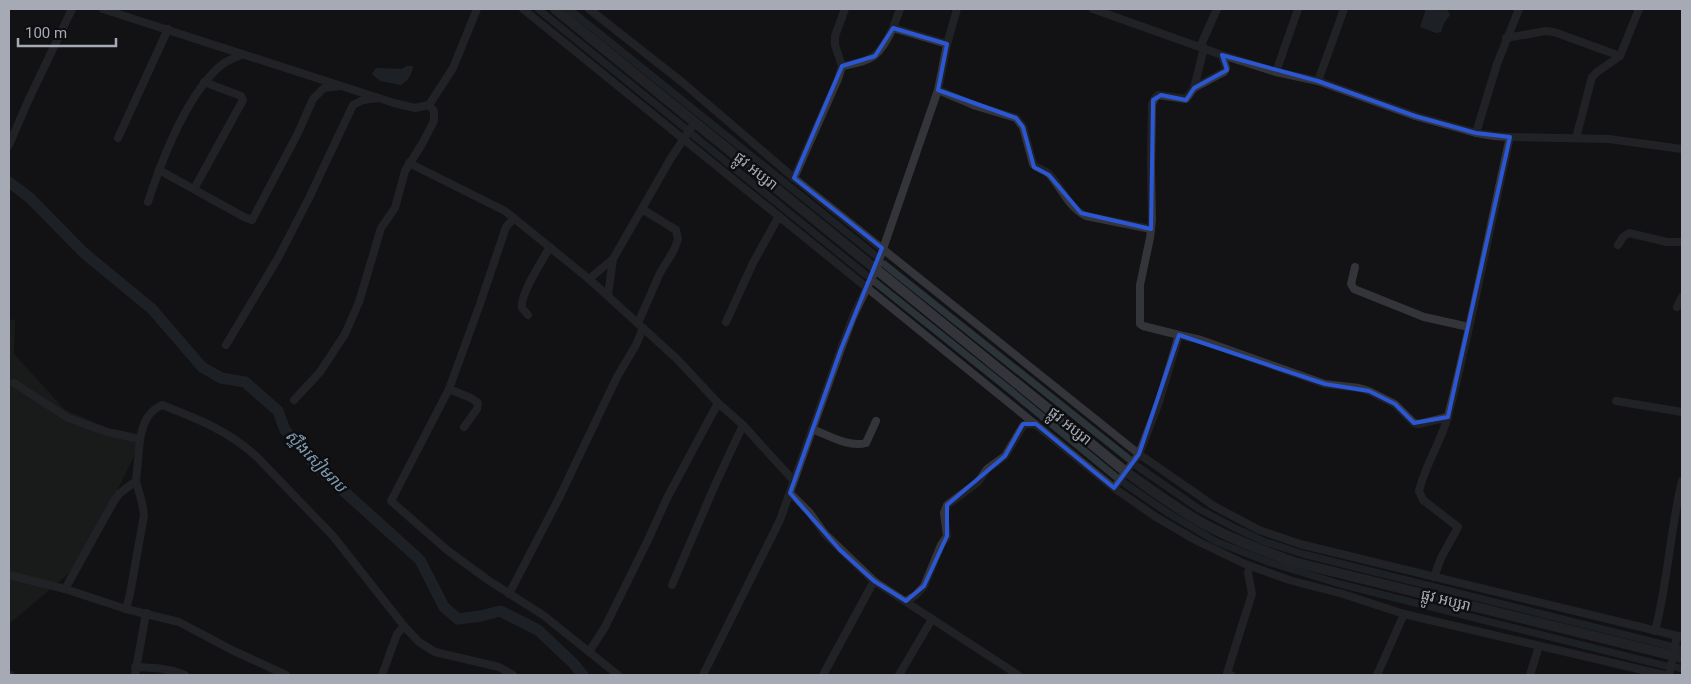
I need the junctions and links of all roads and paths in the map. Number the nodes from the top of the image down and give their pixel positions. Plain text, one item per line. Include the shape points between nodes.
1 (72, 9) edge
2 (102, 9) edge
3 (476, 9) edge
4 (523, 9) edge
5 (555, 9) edge
6 (589, 9) edge
7 (845, 9) edge
8 (900, 9) edge
9 (957, 9) edge
10 (1093, 9) edge
11 (1217, 9) edge
12 (1298, 9) edge
13 (1344, 9) edge
14 (1519, 9) edge
15 (1639, 9) edge
16 (893, 28) junction
17 (168, 29) junction
18 (1506, 38) junction
19 (947, 44) junction
20 (1202, 47) junction
21 (242, 54) junction
22 (1222, 54) junction
23 (1620, 56) junction
24 (842, 66) junction
25 (1276, 72) junction
26 (1318, 81) junction
27 (204, 82) junction
28 (344, 86) junction
29 (1194, 88) junction
30 (938, 90) junction
31 (378, 98) junction
32 (429, 105) junction
33 (695, 122) junction
34 (1476, 133) junction
35 (1510, 137) junction
36 (118, 138) dead end
37 (1576, 138) junction
38 (684, 139) junction
39 (9, 144) edge
40 (1682, 149) edge
41 (409, 163) junction
42 (160, 170) junction
43 (794, 178) junction
44 (194, 189) junction
45 (148, 202) dead end
46 (642, 208) junction
47 (779, 216) junction
48 (514, 218) junction
49 (1151, 229) junction
50 (1682, 242) edge
51 (1618, 245) dead end
52 (550, 247) junction
53 (882, 248) junction
54 (613, 259) junction
55 (1355, 267) dead end
56 (876, 269) junction
57 (589, 279) junction
58 (866, 287) junction
59 (608, 296) junction
60 (1682, 297) edge
61 (1677, 306) dead end
62 (528, 315) dead end
63 (726, 322) dead end
64 (641, 325) junction
65 (1469, 326) junction
66 (1179, 335) junction
67 (226, 346) dead end
68 (14, 383) dead end
69 (449, 389) junction
70 (294, 400) dead end
71 (1616, 401) dead end
72 (718, 403) junction
73 (1682, 412) edge
74 (1448, 417) junction
75 (876, 421) dead end
76 (1036, 424) junction
77 (743, 425) junction
78 (464, 427) dead end
79 (812, 429) junction
80 (140, 439) junction
81 (1139, 454) junction
82 (1126, 472) junction
83 (793, 480) junction
84 (136, 481) junction
85 (1682, 481) edge
86 (1114, 488) junction
87 (790, 493) junction
88 (1250, 566) junction
89 (9, 575) edge
90 (1434, 578) junction
91 (874, 581) junction
92 (672, 585) dead end
93 (65, 589) junction
94 (509, 594) junction
95 (906, 602) junction
96 (126, 608) junction
97 (146, 613) junction
98 (1404, 614) junction
99 (932, 620) junction
100 (404, 626) junction
101 (1655, 630) junction
102 (1680, 636) edge
103 (1539, 646) junction
104 (590, 652) junction
105 (1678, 656) edge
106 (135, 671) edge
107 (1007, 672) edge
108 (1531, 674) edge
109 (185, 675) edge
110 (286, 675) edge
111 (382, 675) edge
112 (513, 675) edge
113 (618, 675) edge
114 (703, 675) edge
115 (823, 675) edge
116 (899, 675) edge
117 (1018, 675) edge
118 (1231, 675) edge
119 (1377, 675) edge
120 (1664, 675) edge
121 (1668, 675) edge

1 - 39 street
2 - 17 street
3 - 32 street via 453,68
4 - 38 street
5 - 33 street, ផ្លូវ អប្សរា
6 - 43 street via 682,82
7 - 24 street via 834,40
8 - 16 street
9 - 19 street
10 - 20 street
11 - 20 street
12 - 25 street
13 - 26 street
14 - 18 street
15 - 23 street
16 - 19 street
16 - 24 street via 875,56
17 - 21 street
17 - 36 street
18 - 23 street via 1554,32
18 - 34 street
19 - 30 street
20 - 22 street
20 - 29 street
21 - 27 street via 225,62
21 - 28 street
22 - 25 street
22 - 29 street via 1224,72
23 - 37 street via 1592,77
24 - 43 street
25 - 26 street
26 - 34 street via 1415,116
27 - 42 street via 169,145
27 - 44 street via 244,100
28 - 31 street
28 - 44 street via 324,88 313,99 252,220
29 - 49 street via 1186,99 1161,95 1153,100
30 - 49 street via 1016,118 1022,126 1033,164 1050,174 1072,206 1081,213
30 - 53 street
31 - 32 street via 415,108
31 - 67 street via 353,105 278,258
32 - 41 street via 434,111 434,121
33 - 38 street
33 - 56 street, ផ្លូវ អប្សរា
34 - 35 street
35 - 37 street
35 - 65 street
37 - 40 street
38 - 46 street
38 - 47 street
41 - 48 street via 472,193
41 - 70 street via 395,208 378,235 345,334 320,372
42 - 44 street
42 - 45 street
43 - 53 street
46 - 54 street
46 - 64 street via 676,230 678,238 660,273
47 - 58 street
47 - 63 street
48 - 52 street
48 - 69 street via 506,227
49 - 66 street via 1140,285 1140,324
50 - 51 street via 1667,242 1629,233
52 - 57 street
52 - 62 street via 521,302
53 - 56 street
53 - 81 street
54 - 57 street
54 - 59 street
55 - 65 street via 1351,284 1354,289 1424,317
56 - 58 street
56 - 82 street, ផ្លូវ អប្សរា
57 - 59 street
58 - 76 street
58 - 79 street
59 - 64 street
60 - 61 street
64 - 72 street
64 - 94 street via 636,344
65 - 74 street
66 - 74 street via 1324,384 1369,391 1395,404 1414,423
66 - 81 street
68 - 80 street via 68,418 107,432
69 - 78 street via 478,403
69 - 94 street via 391,501 447,550
71 - 73 street
72 - 77 street
72 - 104 street
74 - 90 street via 1419,491 1423,500 1458,527
75 - 79 street via 866,443 861,445
76 - 86 street
76 - 95 street via 1023,426 1005,456 947,505 944,514 947,535 924,586
77 - 83 street
77 - 92 street
79 - 83 street
80 - 84 street
80 - 100 street via 147,417 162,405 212,424 237,440 257,456 333,536
81 - 82 street
81 - 90 street via 1214,506 1259,530 1300,544
82 - 86 street
82 - 105 street, ផ្លូវ អប្សរា via 1206,525 1294,562
83 - 87 street
84 - 93 street via 114,502
84 - 96 street via 144,509
85 - 101 street
86 - 88 street via 1197,541
87 - 91 street via 825,534
87 - 114 street via 780,520
88 - 98 street
88 - 118 street via 1252,594 1227,673
89 - 93 street
90 - 101 street
91 - 95 street
91 - 115 street
93 - 96 street
94 - 104 street
95 - 99 street
96 - 97 street
97 - 106 street
97 - 110 street via 179,622
98 - 103 street
98 - 119 street
99 - 107 street
99 - 116 street
100 - 111 street via 397,634
100 - 112 street via 431,651 498,668
101 - 102 street
102 - 105 street
103 - 108 street
103 - 120 street
104 - 113 street
105 - 121 street
106 - 109 street via 156,668
107 - 117 street

